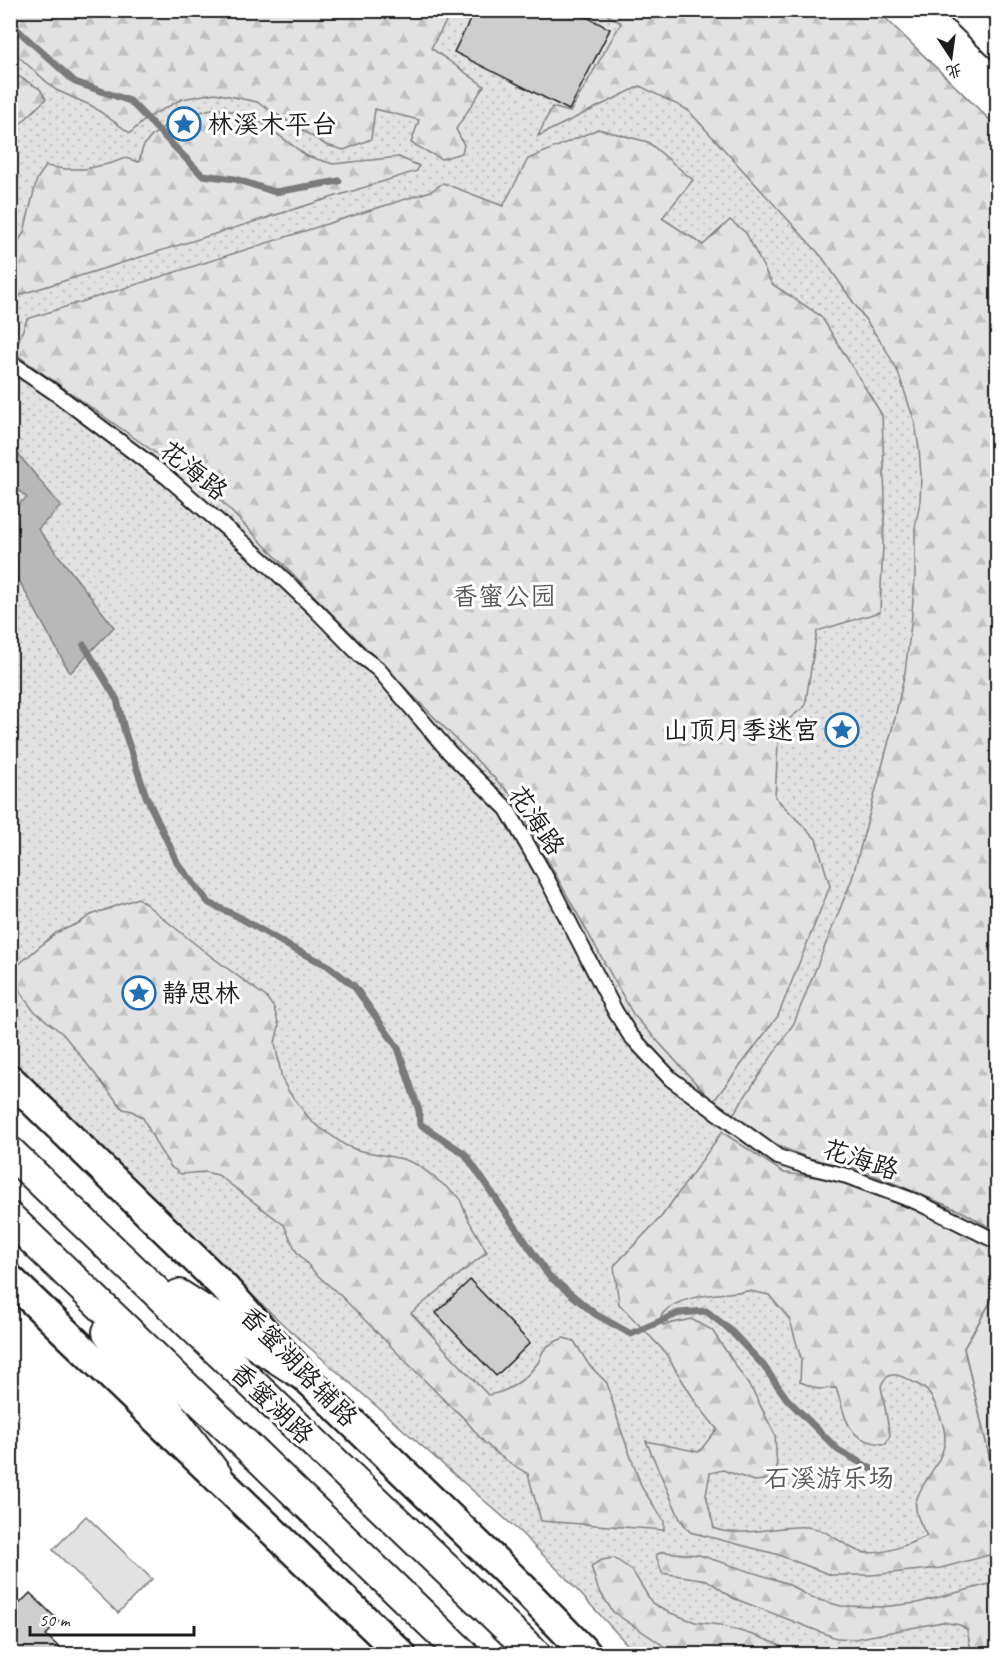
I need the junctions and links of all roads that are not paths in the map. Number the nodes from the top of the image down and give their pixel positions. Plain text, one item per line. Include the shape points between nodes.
1 (960, 10) edge
2 (998, 46) edge
3 (10, 362) edge
4 (10, 1079) edge
5 (10, 1152) edge
6 (10, 1218) edge
7 (998, 1242) edge
8 (52, 1258) junction
9 (121, 1258) junction
10 (10, 1279) edge
11 (303, 1375) junction
12 (218, 1476) junction
13 (401, 1654) edge
14 (463, 1654) edge
15 (535, 1654) edge
16 (587, 1654) edge

1 - 2 main road
3 - 7 street, 花海路 via 167,477 271,567 378,669 450,753 507,808 625,1027 671,1079 778,1157 847,1176 917,1202
4 - 11 main road, 香蜜湖路辅路 via 223,1286
5 - 9 highway, 香蜜湖路
6 - 8 highway, 香蜜湖路
8 - 12 highway
8 - 14 highway, 香蜜湖路
9 - 11 highway
9 - 15 highway, 香蜜湖路
10 - 12 main road
11 - 16 main road, 香蜜湖路辅路
12 - 13 main road

